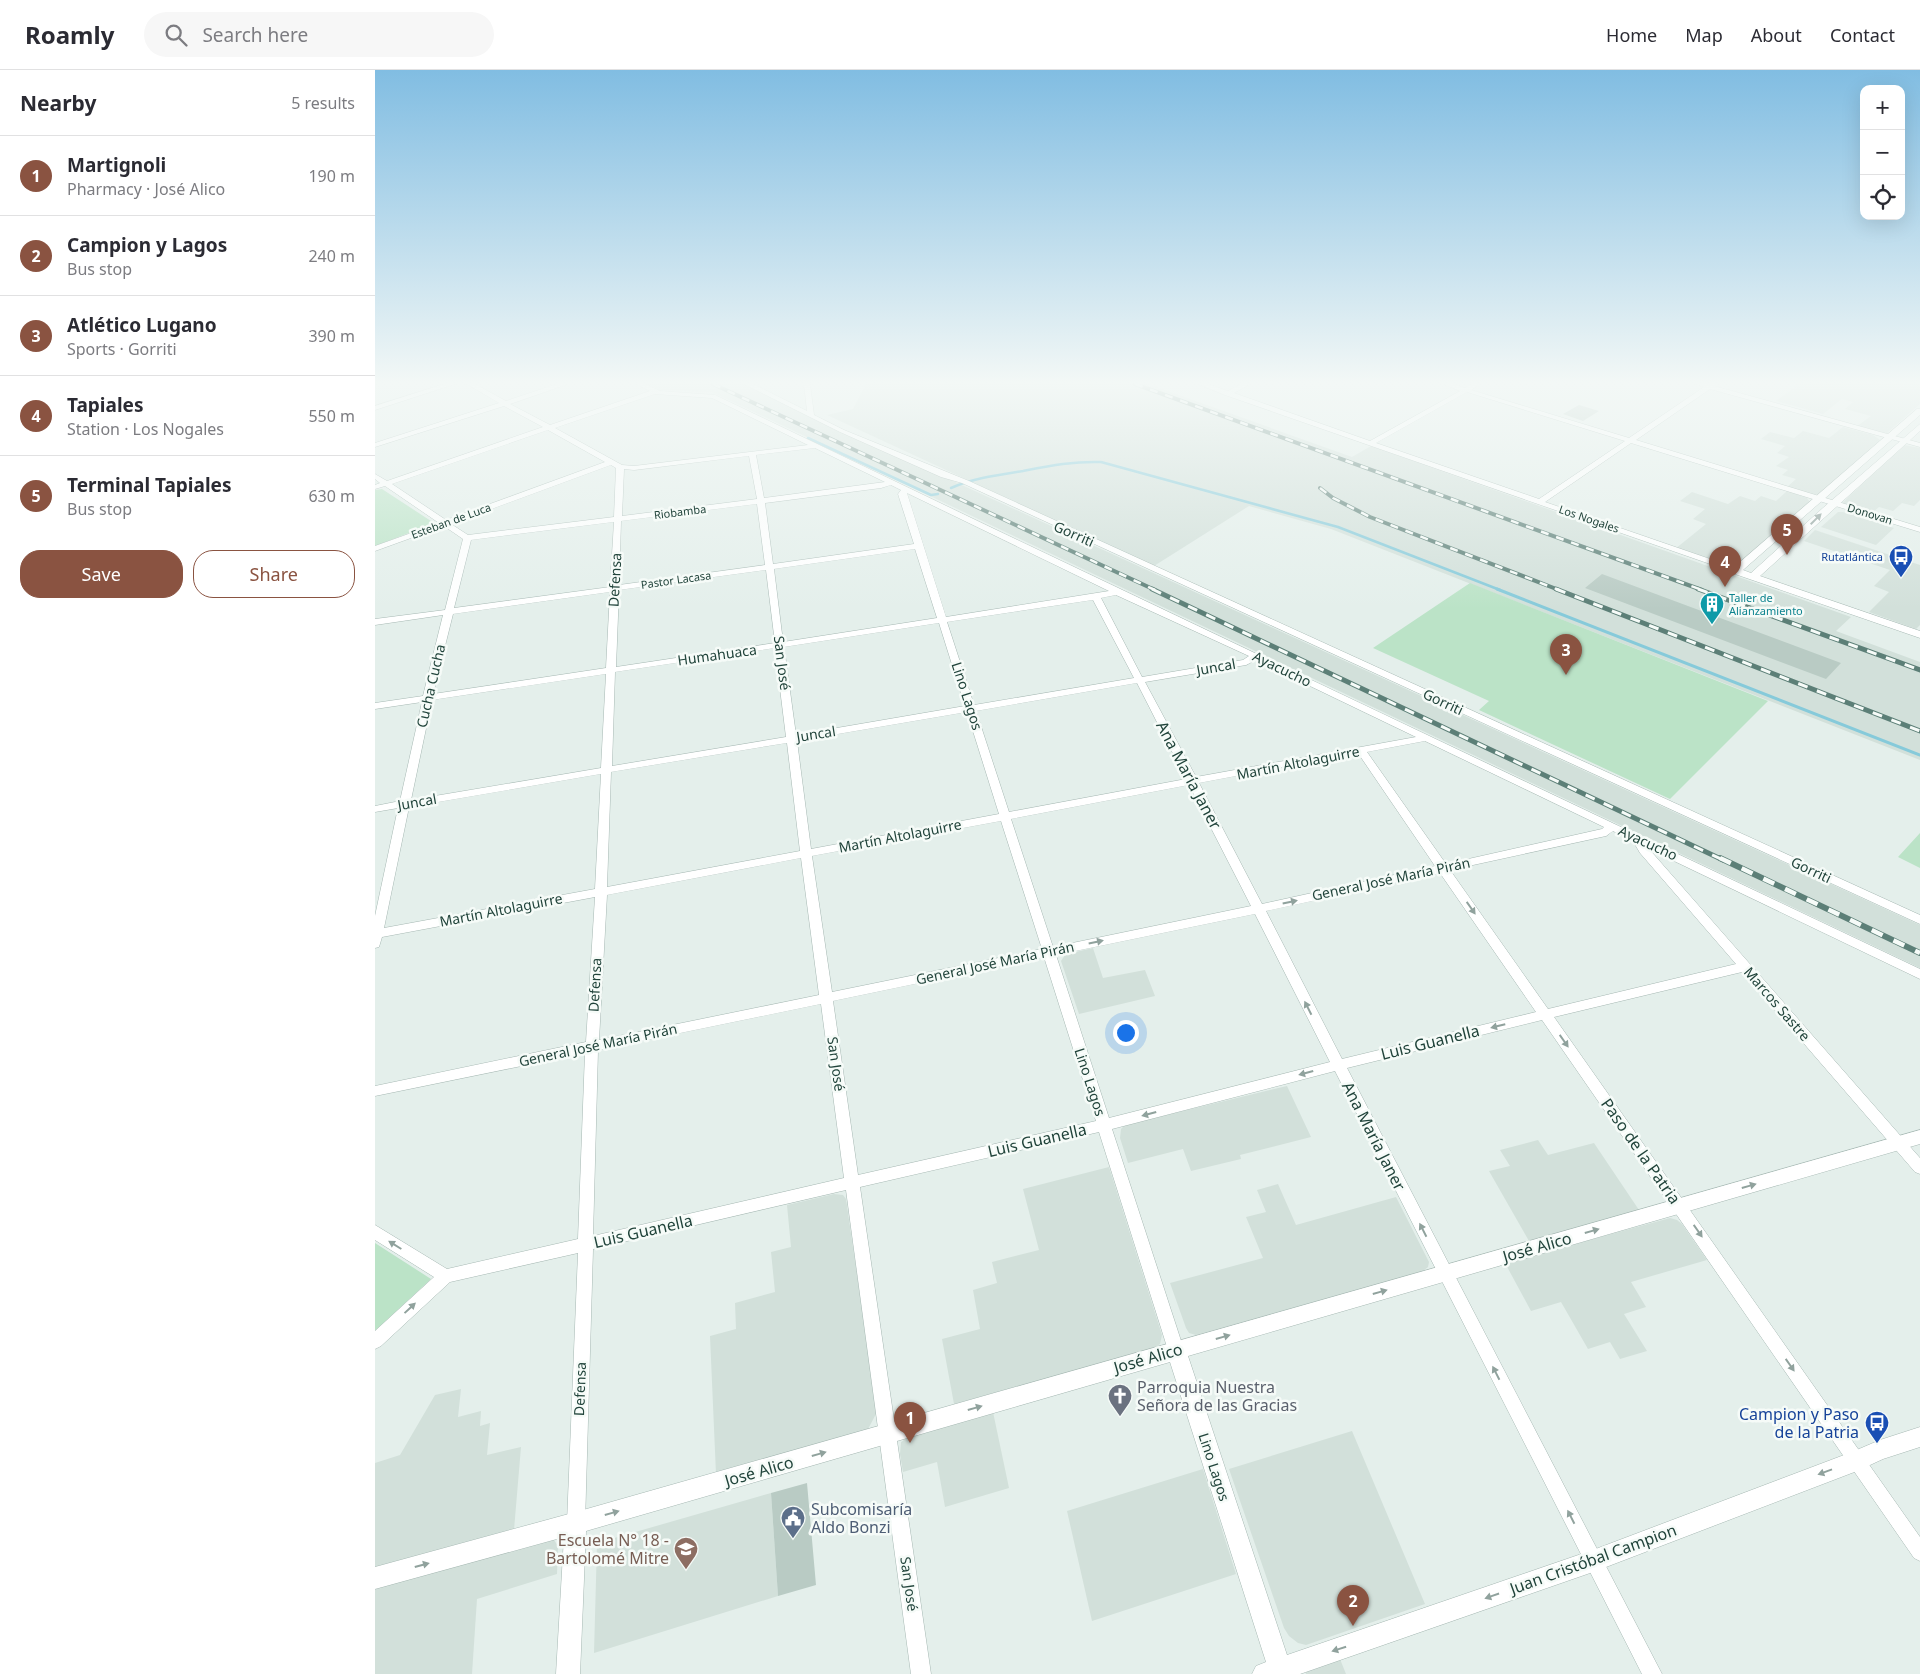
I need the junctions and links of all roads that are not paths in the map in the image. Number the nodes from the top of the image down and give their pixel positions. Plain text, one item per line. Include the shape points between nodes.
1 (459, 459) edge
2 (607, 459) edge
3 (711, 459) edge
4 (753, 459) edge
5 (841, 459) edge
6 (906, 459) edge
7 (1416, 459) edge
8 (1602, 459) edge
9 (1690, 459) edge
10 (1866, 459) edge
11 (1885, 459) edge
12 (616, 464) junction
13 (375, 476) edge
14 (387, 483) junction
15 (891, 483) junction
16 (375, 487) edge
17 (905, 490) junction
18 (1820, 499) junction
19 (761, 502) junction
20 (1540, 502) junction
21 (1834, 503) junction
22 (618, 520) junction
23 (445, 523) junction
24 (1920, 530) edge
25 (467, 538) junction
26 (918, 546) junction
27 (375, 549) edge
28 (770, 568) junction
29 (1736, 571) junction
30 (1753, 577) junction
31 (615, 588) junction
32 (1117, 592) junction
33 (1096, 598) junction
34 (449, 611) junction
35 (942, 621) junction
36 (375, 622) edge
37 (1920, 636) edge
38 (779, 646) junction
39 (1256, 656) junction
40 (610, 671) junction
41 (1139, 681) junction
42 (427, 698) junction
43 (375, 706) edge
44 (971, 709) junction
45 (791, 738) junction
46 (1424, 738) junction
47 (1361, 751) junction
48 (605, 770) junction
49 (1193, 782) junction
50 (406, 803) junction
51 (375, 809) edge
52 (1007, 816) junction
53 (1612, 826) junction
54 (1637, 838) junction
55 (806, 854) junction
56 (1443, 868) junction
57 (601, 891) junction
58 (1258, 908) junction
59 (1920, 920) edge
60 (376, 937) edge
61 (1049, 952) junction
62 (1743, 966) junction
63 (1920, 974) edge
64 (827, 998) junction
65 (1546, 1014) junction
66 (592, 1046) junction
67 (1337, 1065) junction
68 (375, 1091) edge
69 (1104, 1125) junction
70 (1920, 1137) edge
71 (1899, 1143) junction
72 (1920, 1168) edge
73 (853, 1181) junction
74 (1680, 1206) junction
75 (375, 1232) edge
76 (585, 1245) junction
77 (1445, 1274) junction
78 (446, 1276) junction
79 (375, 1341) edge
80 (1176, 1350) junction
81 (889, 1434) junction
82 (1920, 1437) edge
83 (1857, 1461) junction
84 (576, 1523) junction
85 (1920, 1552) edge
86 (1593, 1560) junction
87 (375, 1578) edge
88 (1275, 1672) edge
89 (568, 1674) edge
90 (921, 1674) edge
91 (1652, 1674) edge

1 - 14 street
2 - 12 street
3 - 12 street, Esteban de Luca via 634,468
4 - 19 street, San José
5 - 15 street, Ayacucho
6 - 59 street, Gorriti
7 - 20 street, Los Nogales
8 - 20 street
9 - 18 street, Donovan
10 - 18 street
11 - 21 street
12 - 22 street, Defensa
12 - 23 street, Esteban de Luca
13 - 14 street
14 - 16 street
14 - 23 street
15 - 17 street, Ayacucho
15 - 19 street, Riobamba
17 - 26 street, Lino Lagos via 902,494
17 - 32 street, Ayacucho
18 - 21 street, Donovan
18 - 29 street
19 - 22 street, Riobamba
19 - 28 street, San José
20 - 29 street, Los Nogales
21 - 24 street, Donovan
30 -> 21 street
22 - 25 street, Riobamba
22 - 31 street, Defensa
23 - 25 street
23 - 27 street, Esteban de Luca
25 - 34 street, Cucha Cucha
26 - 28 street, Pastor Lacasa
26 - 35 street, Lino Lagos
28 - 31 street, Pastor Lacasa
28 - 38 street, San José
29 - 30 street, Los Nogales
30 - 37 street, Los Nogales
31 - 34 street, Pastor Lacasa
31 - 40 street, Defensa
32 - 33 street, Humahuaca
32 - 39 street, Ayacucho
33 - 35 street, Humahuaca
33 - 41 street, Ana María Janer
34 - 36 street, Pastor Lacasa
34 - 42 street, Cucha Cucha
35 - 38 street, Humahuaca
35 - 44 street, Lino Lagos
38 - 40 street, Humahuaca
38 - 45 street, San José
39 - 41 street, Juncal via 1246,662
39 - 46 street, Ayacucho
40 - 42 street, Humahuaca
40 - 48 street, Defensa
41 - 44 street, Juncal
41 - 49 street, Ana María Janer
42 - 43 street, Humahuaca
42 - 50 street, Cucha Cucha
44 - 45 street, Juncal
44 - 52 street, Lino Lagos
45 - 48 street, Juncal
45 - 55 street, San José
46 - 47 street, Martín Altolaguirre
46 - 53 street, Ayacucho
47 - 49 street, Martín Altolaguirre
47 - 56 street, Paso de la Patria
48 - 50 street, Juncal
48 - 57 street, Defensa
49 - 52 street, Martín Altolaguirre
49 - 58 street, Ana María Janer
50 - 51 street, Juncal
50 - 60 street, Cucha Cucha
52 - 55 street, Martín Altolaguirre
52 - 61 street, Lino Lagos
53 - 54 street, Ayacucho
53 - 56 street, General José María Pirán via 1606,832
54 - 62 street, Marcos Sastre
54 - 63 street, Ayacucho
55 - 57 street, Martín Altolaguirre
55 - 64 street, San José
58 -> 56 street, General José María Pirán
56 -> 65 street, Paso de la Patria
57 - 60 street, Martín Altolaguirre
57 - 66 street, Defensa
61 -> 58 street, General José María Pirán
67 -> 58 street, Ana María Janer
61 - 64 street, General José María Pirán
61 - 69 street, Lino Lagos
62 - 65 street, Luis Guanella
62 - 71 street, Marcos Sastre
64 - 66 street, General José María Pirán
64 - 73 street, San José
65 -> 67 street, Luis Guanella
65 -> 74 street, Paso de la Patria
66 - 68 street, General José María Pirán
66 - 76 street, Defensa
67 -> 69 street, Luis Guanella
77 -> 67 street, Ana María Janer
69 - 73 street, Luis Guanella
69 - 80 street, Lino Lagos
70 - 71 street, José Alico
71 - 72 street, Marcos Sastre
74 -> 71 street, José Alico
73 - 76 street, Luis Guanella
73 - 81 street, San José
77 -> 74 street, José Alico
74 -> 83 street, Paso de la Patria
78 -> 75 street
76 - 78 street, Luis Guanella
76 - 84 street, Defensa
80 -> 77 street, José Alico
86 -> 77 street, Ana María Janer
79 -> 78 street, Luis Guanella
81 -> 80 street, José Alico
80 - 88 street, Lino Lagos
84 -> 81 street, José Alico
81 - 90 street, San José
82 - 83 street, Juan Cristóbal Campion
83 - 85 street, Paso de la Patria
83 -> 86 street, Juan Cristóbal Campion
87 -> 84 street, José Alico
84 - 89 street, Defensa
86 -> 88 street, Juan Cristóbal Campion
86 - 91 street, Ana María Janer

